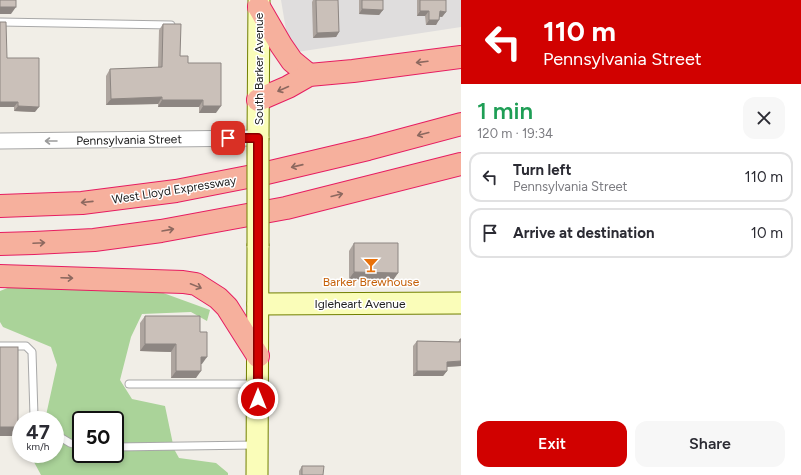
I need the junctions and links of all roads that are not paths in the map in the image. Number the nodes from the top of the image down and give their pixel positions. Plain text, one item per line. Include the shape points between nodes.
1 (259, 3) edge
2 (0, 22) edge
3 (171, 25) edge
4 (461, 57) edge
5 (309, 75) junction
6 (258, 100) junction
7 (461, 124) edge
8 (258, 138) junction
9 (0, 141) edge
10 (461, 164) edge
11 (0, 206) edge
12 (0, 244) edge
13 (0, 276) edge
14 (461, 303) edge
15 (258, 304) junction
16 (0, 346) edge
17 (258, 356) junction
18 (129, 384) dead end
19 (258, 384) junction
20 (34, 411) edge
21 (257, 445) junction
22 (124, 446) edge
23 (257, 475) edge

1 - 5 highway via 288,56
1 - 6 main road, South Barker Avenue
2 - 3 lane
4 -> 5 highway
5 -> 6 highway
6 - 8 main road, South Barker Avenue
7 -> 11 highway, West Lloyd Expressway via 258,176 176,191 82,203
8 -> 9 street, Pennsylvania Street
8 - 15 main road, South Barker Avenue, bridge
12 -> 10 highway via 94,240 161,231 286,208
13 -> 17 highway via 196,284 227,307
14 - 15 main road, Igleheart Avenue
15 - 17 main road, South Barker Avenue
16 - 20 lane via 26,346 32,352
17 - 19 main road, South Barker Avenue
18 - 19 lane
19 - 21 main road, South Barker Avenue
21 - 22 lane
21 - 23 main road, South Barker Avenue

